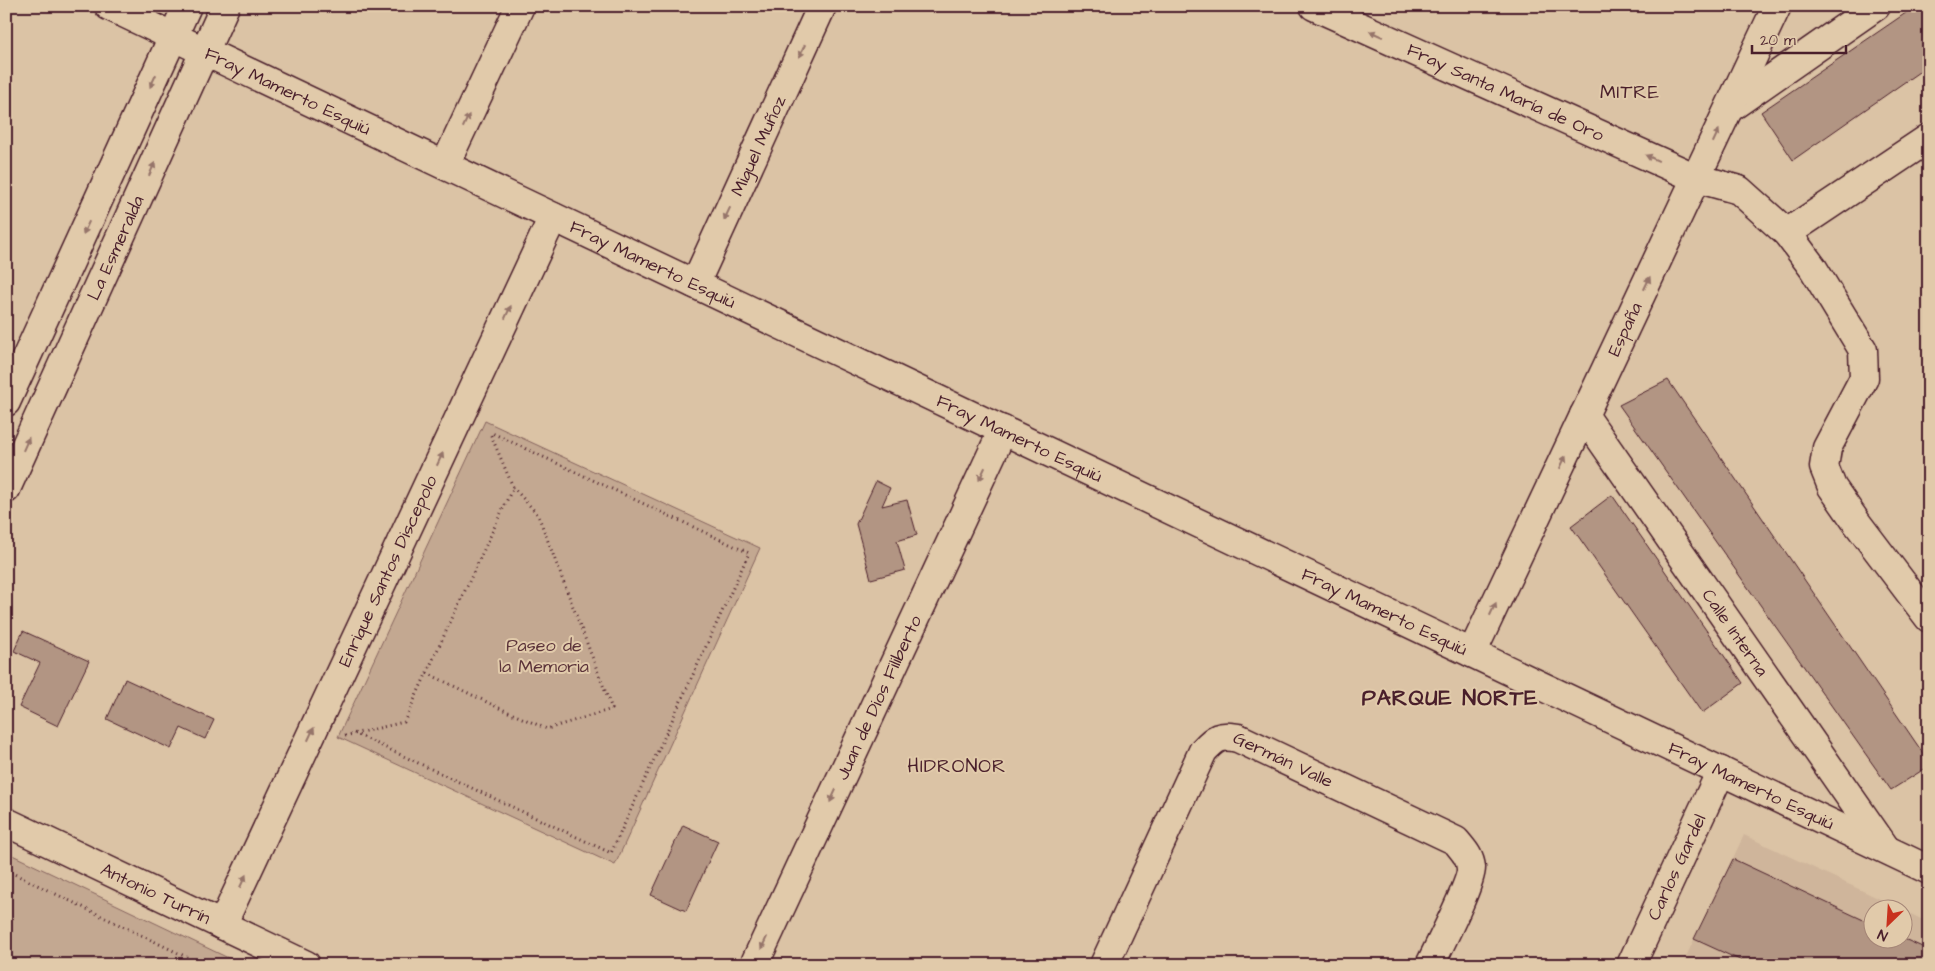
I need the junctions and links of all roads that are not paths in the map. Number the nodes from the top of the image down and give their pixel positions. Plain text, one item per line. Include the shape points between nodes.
1 (109, 6) edge
2 (188, 6) edge
3 (226, 6) edge
4 (520, 6) edge
5 (822, 6) edge
6 (1314, 6) edge
7 (1777, 6) edge
8 (1876, 6) edge
9 (174, 36) junction
10 (205, 52) junction
11 (1729, 108) junction
12 (1929, 138) edge
13 (445, 165) junction
14 (1696, 178) junction
15 (553, 217) junction
16 (1787, 233) junction
17 (695, 284) junction
18 (6, 402) edge
19 (1584, 416) junction
20 (1003, 430) junction
21 (6, 489) edge
22 (1929, 618) edge
23 (1472, 653) junction
24 (1722, 771) junction
25 (6, 822) edge
26 (1887, 850) junction
27 (1928, 867) edge
28 (222, 925) junction
29 (306, 965) edge
30 (754, 965) edge
31 (1104, 965) edge
32 (1430, 965) edge
33 (1631, 965) edge

1 - 9 street, Fray Mamerto Esquiú
2 - 9 street, La Esmeralda
3 - 10 street, La Esmeralda
13 -> 4 street
5 -> 17 street, Miguel Muñoz
14 -> 6 street, Fray Santa María de Oro
7 - 11 street, España
8 - 11 street
9 - 10 street, Fray Mamerto Esquiú
9 -> 18 street, La Esmeralda
10 - 13 street, Fray Mamerto Esquiú
21 -> 10 street, La Esmeralda
14 -> 11 street, España
12 - 16 street
13 - 15 street, Fray Mamerto Esquiú
14 - 16 street, Fray Santa María de Oro via 1739,190
19 -> 14 street, España
15 - 17 street, Fray Mamerto Esquiú
28 -> 15 street, Enrique Santos Discepolo
16 - 22 street, Fray Santa María de Oro via 1813,268 1862,350 1864,378 1827,448 1824,467 1832,487 1856,523
17 - 20 street, Fray Mamerto Esquiú
23 -> 19 street, España
19 - 26 street, Calle Interna
20 - 23 street, Fray Mamerto Esquiú
20 -> 30 street, Juan de Dios Filiberto
23 - 24 street, Fray Mamerto Esquiú
24 - 26 street, Fray Mamerto Esquiú
24 - 33 street, Carlos Gardel
25 - 28 street, Antonio Turrín
26 - 27 street, Fray Mamerto Esquiú
28 - 29 street, Antonio Turrín
31 - 32 street, Germán Valle via 1203,751 1225,735 1238,738 1456,841 1468,855 1471,870

